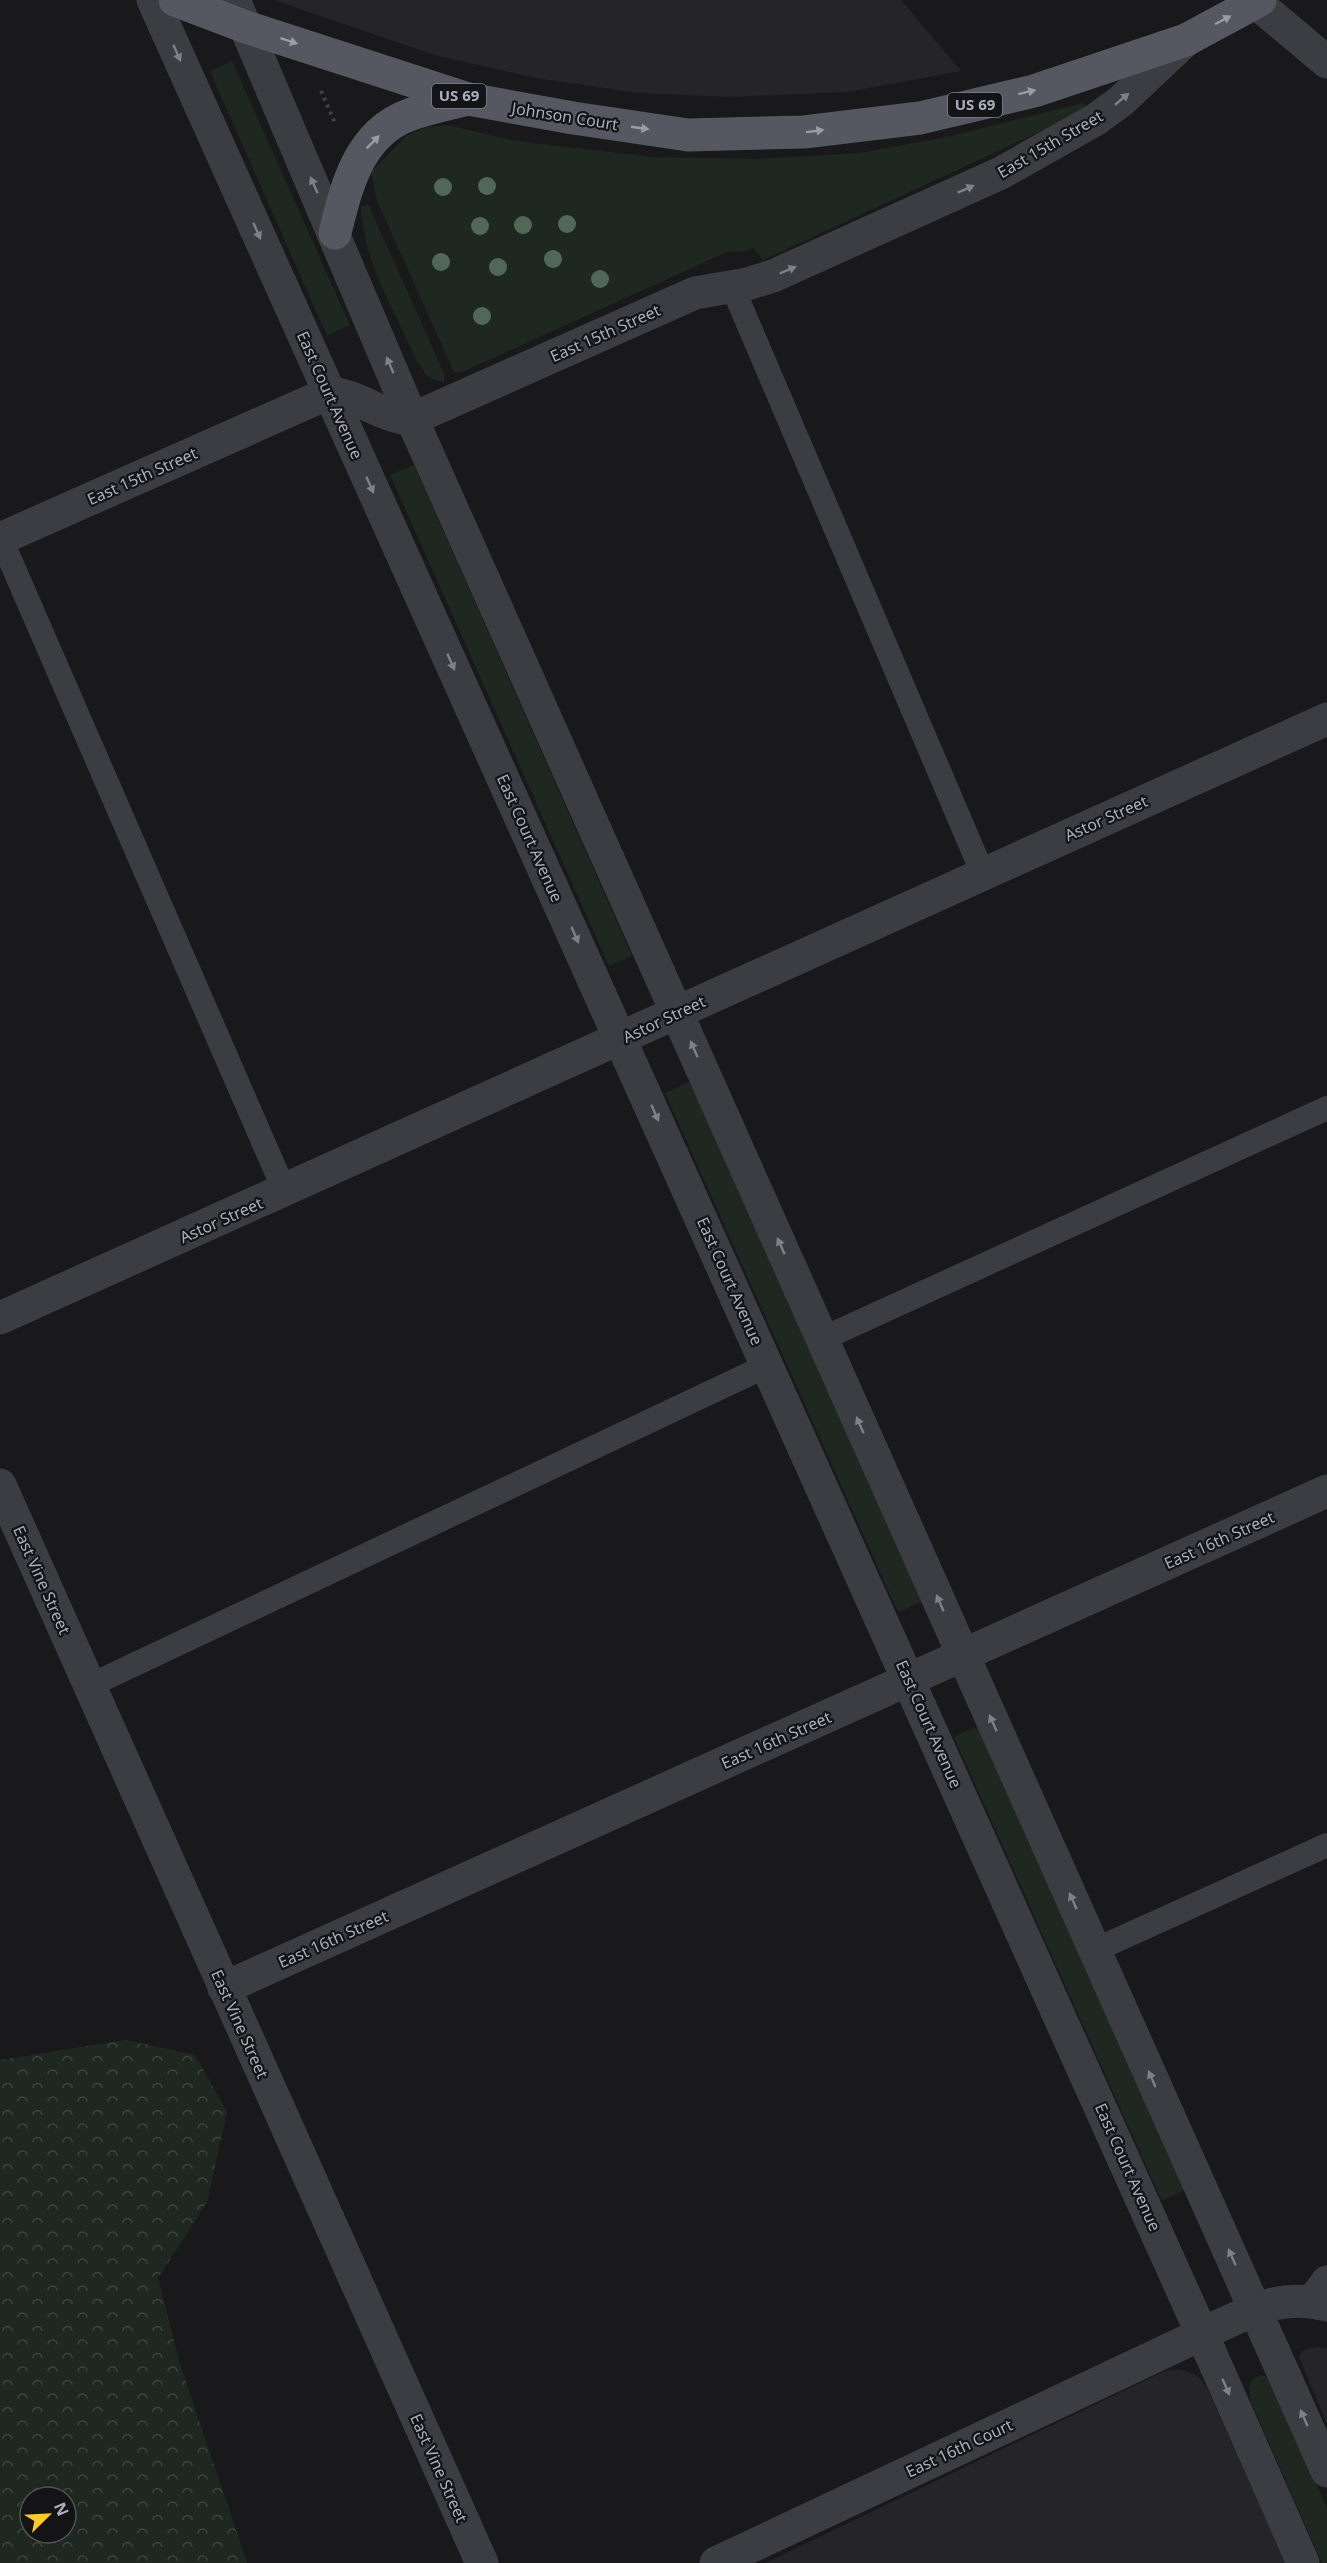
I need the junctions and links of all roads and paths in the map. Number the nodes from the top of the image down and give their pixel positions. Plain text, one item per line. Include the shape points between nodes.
1 (153, 0) edge
2 (175, 0) edge
3 (1256, 1) edge
4 (240, 13) edge
5 (1186, 40) junction
6 (1327, 62) edge
7 (319, 88) dead end
8 (468, 99) junction
9 (337, 127) dead end
10 (756, 133) joint
11 (335, 233) junction
12 (732, 286) junction
13 (329, 393) junction
14 (412, 419) junction
15 (0, 539) edge
16 (1327, 719) edge
17 (983, 874) junction
18 (678, 1012) junction
19 (621, 1038) junction
20 (1327, 1108) edge
21 (285, 1191) junction
22 (0, 1318) edge
23 (822, 1339) junction
24 (768, 1365) junction
25 (0, 1485) edge
26 (1327, 1491) edge
27 (964, 1656) junction
28 (909, 1679) junction
29 (89, 1686) junction
30 (1327, 1845) edge
31 (1095, 1950) junction
32 (224, 1988) junction
33 (1322, 2296) edge
34 (1256, 2310) junction
35 (1202, 2334) junction
36 (1327, 2471) edge
37 (482, 2563) edge
38 (716, 2563) edge
39 (1303, 2563) edge

1 -> 13 street, East Court Avenue
2 - 4 main road, Johnson Court / US 69
5 -> 3 main road, East 15th Street / US 69
3 - 6 street
4 -> 8 main road, Johnson Court / US 69
11 -> 4 street
10 -> 5 main road, East 15th Street / US 69 via 804,132 920,118 1034,91
12 -> 5 street, East 15th Street via 795,267 1046,149 1121,101
7 - 9 path
8 -> 10 main road, Johnson Court / US 69 via 688,135
11 -> 8 main road via 354,165 368,145 407,116
14 -> 11 street
12 - 14 street, East 15th Street via 695,292
12 - 17 lane
13 - 14 street via 342,394 400,419
13 - 15 street, East 15th Street
13 -> 19 street, East Court Avenue
14 - 18 street
15 - 21 lane
16 - 17 street, Astor Street
17 - 18 street, Astor Street
18 - 19 street, Astor Street
23 -> 18 street
19 - 21 street, Astor Street
19 -> 24 street, East Court Avenue
20 - 23 lane
21 - 22 street, Astor Street
27 -> 23 street
24 - 28 street, East Court Avenue
24 - 29 lane
25 - 29 street, East Vine Street
26 - 27 street, East 16th Street
27 - 28 street, East 16th Street
31 -> 27 street
28 - 32 street, East 16th Street
28 - 35 street, East Court Avenue
29 - 32 street, East Vine Street
30 - 31 lane
34 -> 31 street
32 - 37 street, East Vine Street
33 - 34 street, East 16th Court via 1274,2302
34 - 35 street, East 16th Court
36 -> 34 street
35 - 38 street, East 16th Court
35 -> 39 street, East Court Avenue

